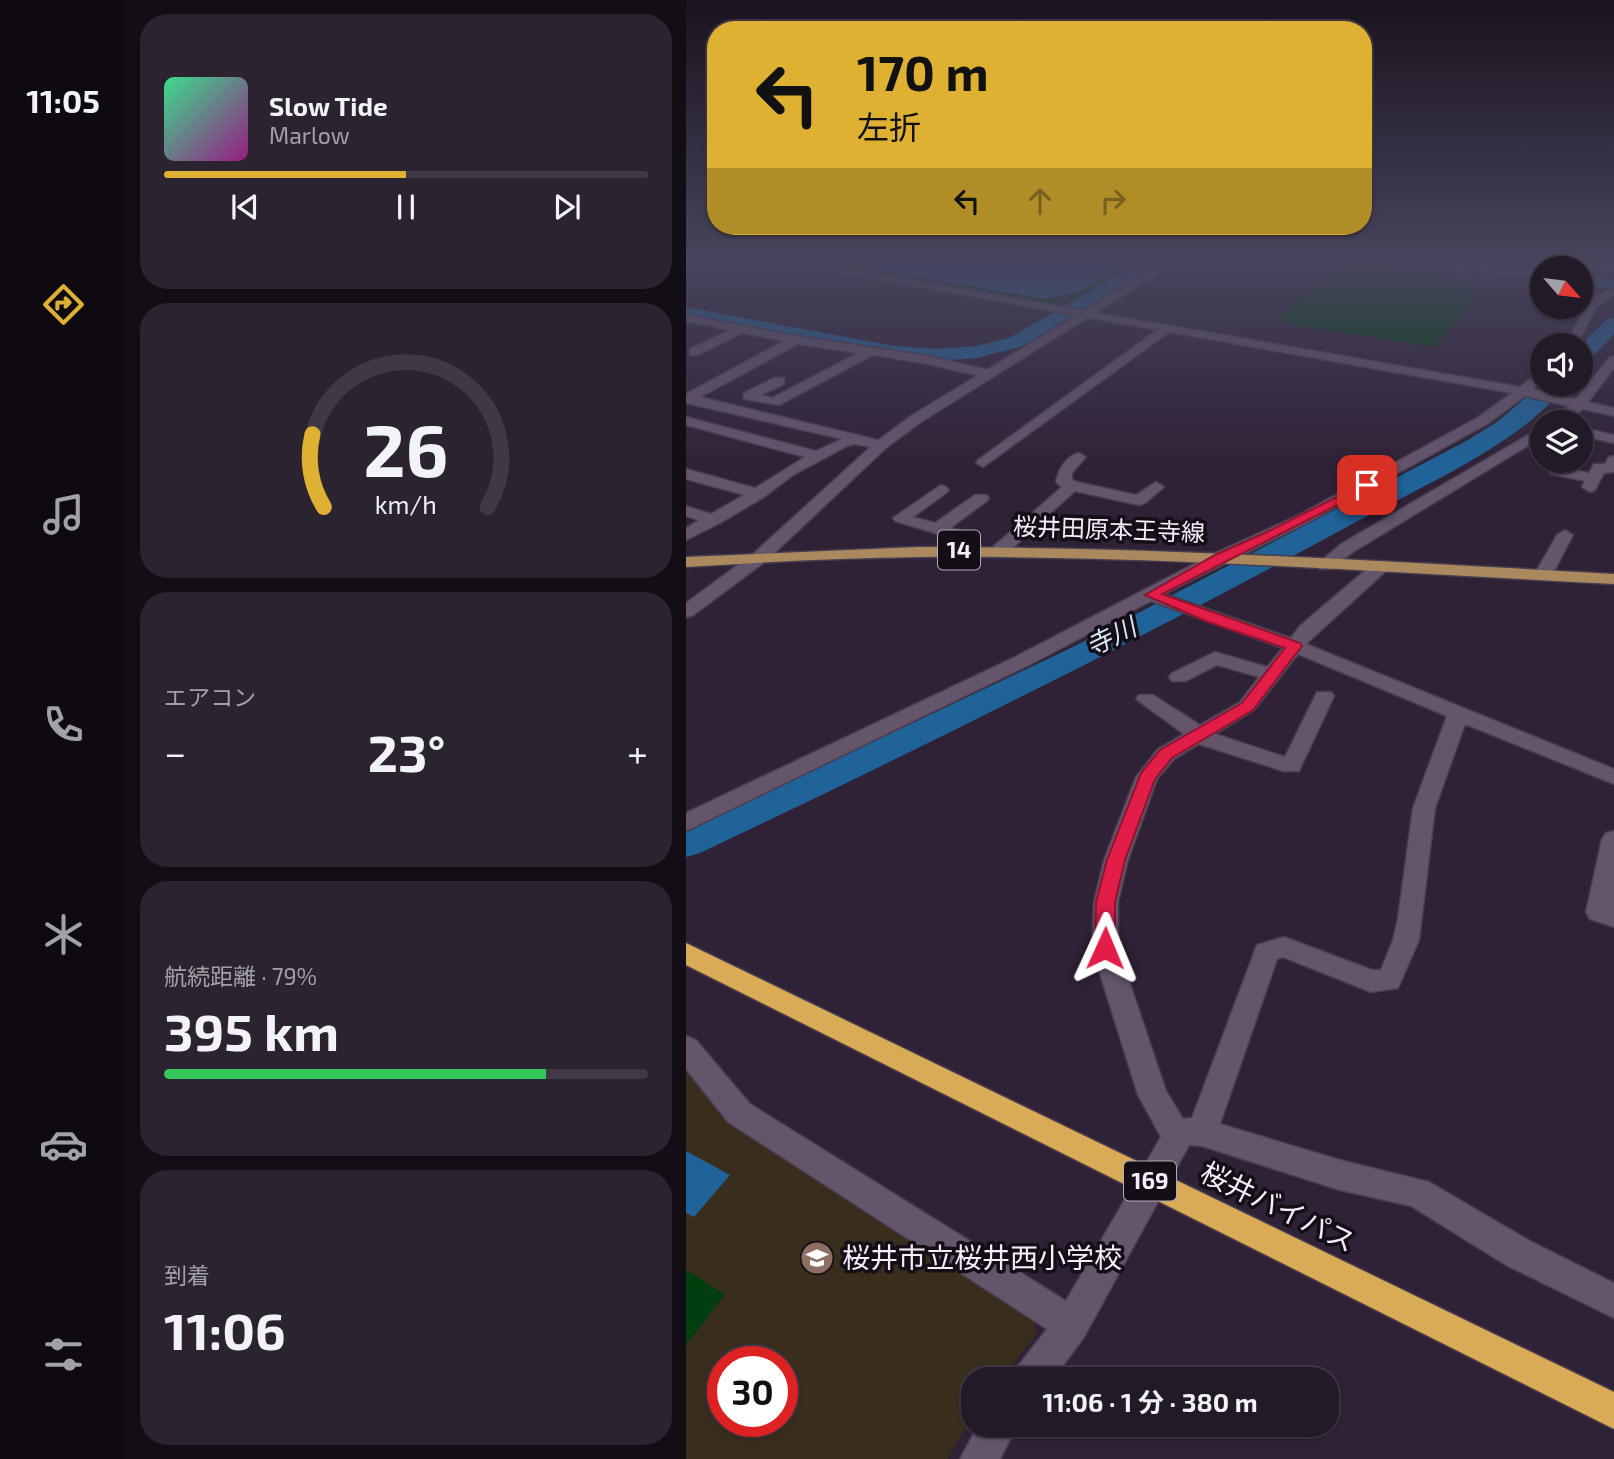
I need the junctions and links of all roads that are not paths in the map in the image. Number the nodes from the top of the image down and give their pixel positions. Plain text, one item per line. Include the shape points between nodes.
1 (743, 329) joint
2 (1052, 329) edge
3 (1166, 329) joint
4 (796, 340) junction
5 (872, 351) junction
6 (694, 352) dead end
7 (1614, 360) edge
8 (988, 374) junction
9 (779, 381) dead end
10 (1530, 385) edge
11 (1523, 392) junction
12 (687, 399) edge
13 (1574, 403) junction
14 (1573, 410) edge
15 (1614, 412) edge
16 (686, 421) edge
17 (1593, 434) edge
18 (1530, 437) edge
19 (1614, 439) edge
20 (855, 440) junction
21 (881, 445) junction
22 (818, 456) junction
23 (1079, 457) dead end
24 (1614, 460) edge
25 (983, 463) dead end
26 (1562, 473) edge
27 (686, 474) edge
28 (1072, 486) junction
29 (1156, 487) dead end
30 (941, 490) dead end
31 (758, 494) junction
32 (981, 498) dead end
33 (686, 511) edge
34 (714, 520) junction
35 (938, 529) junction
36 (686, 534) edge
37 (1565, 535) dead end
38 (975, 550) junction
39 (1000, 550) junction
40 (760, 557) junction
41 (1226, 558) junction
42 (686, 562) edge
43 (1319, 564) junction
44 (1380, 567) junction
45 (1542, 575) junction
46 (1614, 579) edge
47 (1159, 598) junction
48 (686, 612) edge
49 (1294, 646) junction
50 (1273, 675) junction
51 (1179, 677) dead end
52 (1324, 696) dead end
53 (1146, 699) dead end
54 (1459, 713) junction
55 (1198, 735) junction
56 (1614, 777) edge
57 (686, 822) edge
58 (1614, 839) edge
59 (1614, 917) edge
60 (686, 953) edge
61 (686, 1048) edge
62 (1189, 1135) junction
63 (1153, 1182) junction
64 (1614, 1301) edge
65 (1072, 1325) junction
66 (1040, 1367) edge
67 (1614, 1411) edge
68 (992, 1437) edge
69 (979, 1459) edge

1 - 4 street
1 - 6 street
2 - 8 street
3 - 11 street
3 - 25 street
4 - 5 street
4 - 12 street
5 - 8 street
5 - 9 street via 774,402 749,396
7 - 13 street
8 - 21 street
10 - 11 street
11 - 13 street
11 - 41 street via 1482,421 1388,474
12 - 20 street
13 - 14 street
13 - 15 street
16 - 22 street
17 - 19 street
18 - 43 street
20 - 21 street
20 - 22 street
21 - 40 street
22 - 31 street
23 - 28 street via 1065,472 1064,482
24 - 26 street via 1609,469 1600,467 1592,483
27 - 31 street
28 - 29 street via 1139,500
28 - 39 street
30 - 35 street via 901,518
31 - 34 street
32 - 35 street
33 - 34 street
34 - 36 street
35 - 38 street via 967,538
37 - 45 street
38 - 39 main road, 桜井田原本王寺線 / 14
38 - 40 main road, 桜井田原本王寺線 / 14
39 - 41 main road, 桜井田原本王寺線 / 14
40 - 42 main road, 桜井田原本王寺線 / 14
40 - 48 street
41 - 43 main road, 桜井田原本王寺線 / 14
41 - 47 street
43 - 44 main road, 桜井田原本王寺線 / 14
44 - 45 main road, 桜井田原本王寺線 / 14
44 - 49 street
45 - 46 main road, 桜井田原本王寺線 / 14
47 - 49 street
47 - 57 street
49 - 50 street
49 - 54 street
50 - 51 street via 1215,658
50 - 55 street via 1247,706
52 - 55 street via 1291,766
53 - 55 street
54 - 56 street
54 - 62 street via 1424,809 1410,923 1399,965 1389,980 1371,981 1284,947 1266,952
55 - 62 street via 1166,754 1147,777 1116,860 1106,902 1105,948 1153,1095
58 - 59 street via 1599,912
60 - 63 highway, 桜井バイパス / 169
61 - 65 street via 739,1113
62 - 63 street
62 - 64 street via 1418,1194
63 - 65 street
63 - 67 highway, 桜井バイパス / 169
65 - 66 street
68 - 69 street

